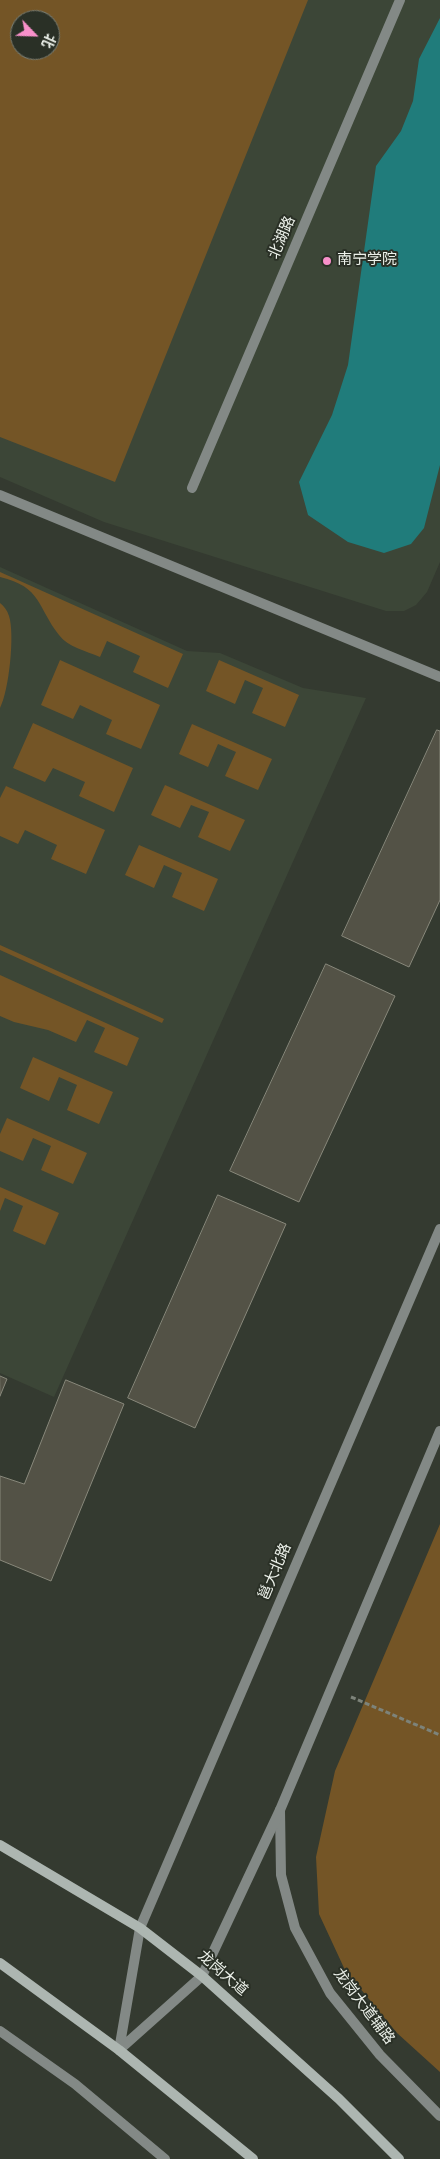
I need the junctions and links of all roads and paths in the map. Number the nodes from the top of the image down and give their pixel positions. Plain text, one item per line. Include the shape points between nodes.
1 (400, 0) edge
2 (192, 488) dead end
3 (0, 494) edge
4 (440, 677) edge
5 (440, 1229) edge
6 (440, 1430) edge
7 (332, 1689) junction
8 (440, 1735) edge
9 (280, 1810) junction
10 (0, 1845) edge
11 (140, 1928) junction
12 (0, 1963) edge
13 (202, 1976) junction
14 (0, 2030) edge
15 (119, 2050) junction
16 (440, 2116) edge
17 (165, 2159) edge
18 (253, 2159) edge
19 (399, 2159) edge

1 - 2 street, 北湖路
3 - 4 street
5 - 11 street, 邕大北路
6 - 7 street
7 - 8 path
7 - 9 street
9 - 13 street
9 - 16 street, 龙岗大道辅路 via 281,1875 295,1928 330,1992 380,2055
10 - 11 main road, 龙岗大道
11 - 13 main road, 龙岗大道
11 - 15 street, 邕大北路
12 - 15 main road
13 - 15 street
13 - 19 main road, 龙岗大道 via 339,2099
14 - 17 street via 75,2084
15 - 18 main road

